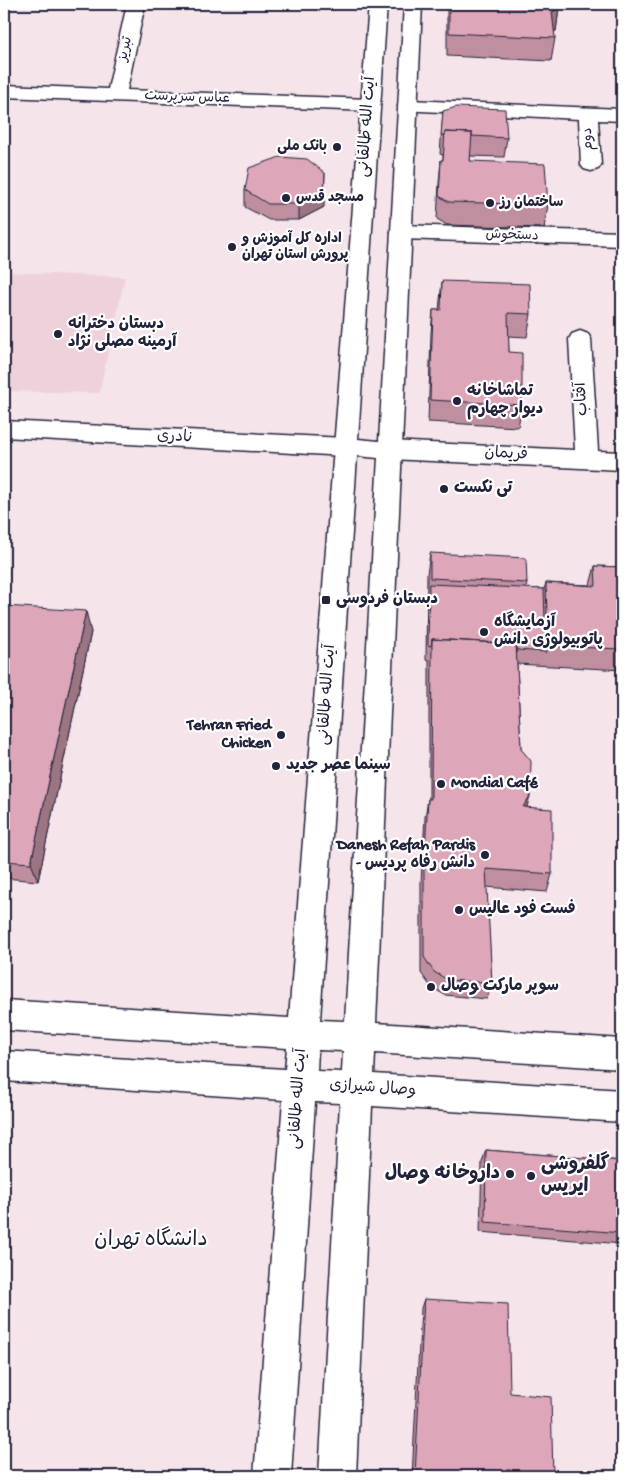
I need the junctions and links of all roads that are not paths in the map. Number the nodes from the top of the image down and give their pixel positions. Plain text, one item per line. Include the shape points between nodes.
1 (136, 4) edge
2 (378, 4) edge
3 (413, 4) edge
4 (4, 91) edge
5 (116, 95) junction
6 (370, 105) junction
7 (408, 106) junction
8 (588, 113) junction
9 (622, 115) edge
10 (590, 165) dead end
11 (401, 232) junction
12 (622, 239) edge
13 (580, 339) dead end
14 (4, 429) edge
15 (345, 447) junction
16 (390, 450) junction
17 (587, 460) junction
18 (622, 461) edge
19 (4, 1015) edge
20 (304, 1034) junction
21 (361, 1038) junction
22 (622, 1054) edge
23 (4, 1066) edge
24 (300, 1084) junction
25 (358, 1088) junction
26 (622, 1106) edge
27 (272, 1476) edge
28 (337, 1476) edge

1 - 5 main road, تبریز
2 - 6 main road, آیت الله طالقانی
3 - 7 main road
4 - 5 main road, عباس سرپرست
5 - 6 main road, عباس سرپرست
6 - 7 main road, عباس سرپرست
6 - 15 main road, آیت الله طالقانی
7 - 8 main road
7 - 11 main road
8 - 9 main road
8 - 10 main road, دوم
11 - 12 main road, دستخوش
11 - 16 main road
13 - 17 main road, آفتاب
14 - 15 main road, نادری
15 - 16 main road, نادری
15 - 20 main road, آیت الله طالقانی
16 - 17 main road, فریمان
16 - 21 main road
17 - 18 main road, فریمان
19 - 20 main road
20 - 21 main road
20 - 24 main road, آیت الله طالقانی
21 - 22 main road
21 - 25 main road
23 - 24 main road, وصال شیرازی
24 - 25 main road, وصال شیرازی
24 - 27 main road, آیت الله طالقانی
25 - 26 main road, وصال شیرازی
25 - 28 main road

